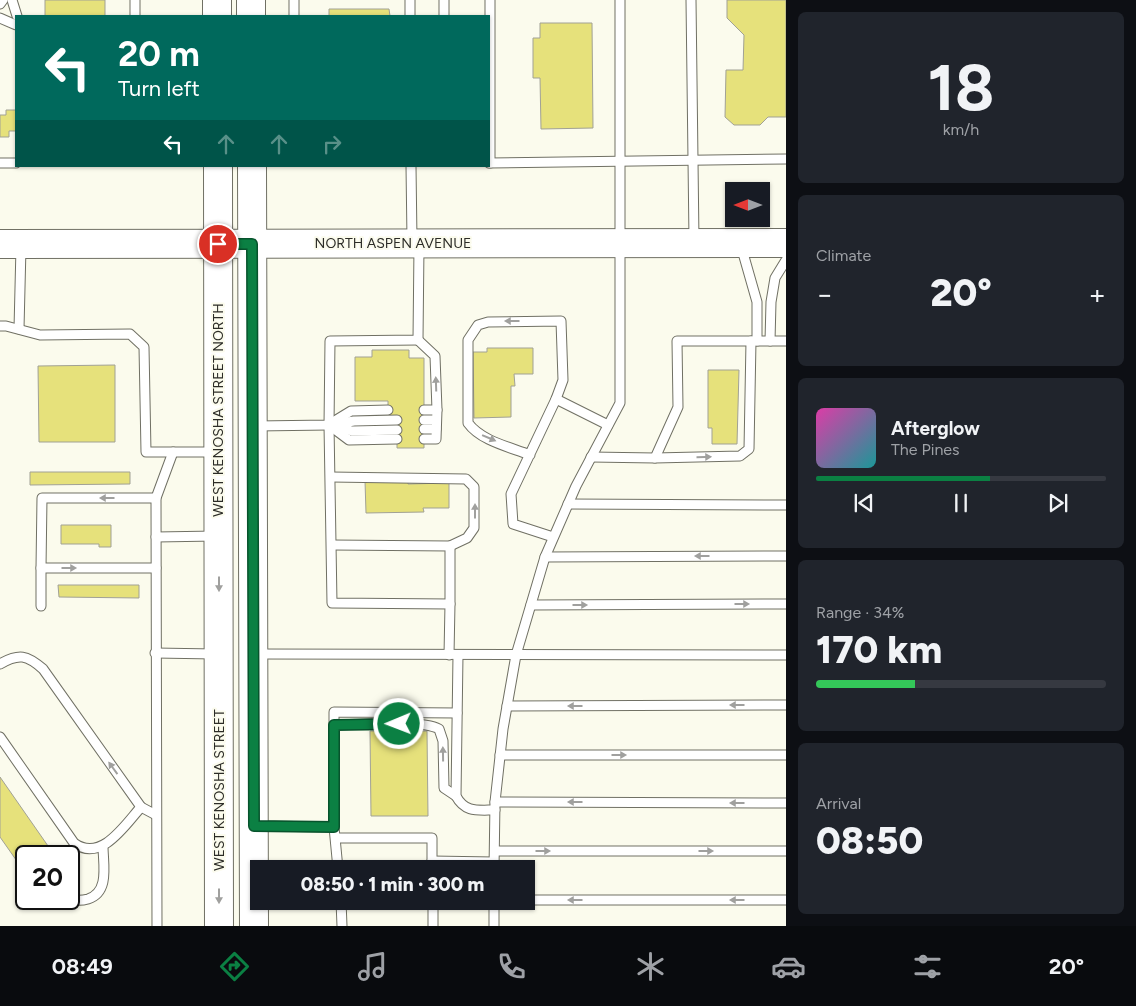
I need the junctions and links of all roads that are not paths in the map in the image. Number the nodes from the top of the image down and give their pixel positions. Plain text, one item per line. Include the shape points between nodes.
1 (3, 0) edge
2 (12, 0) edge
3 (135, 0) edge
4 (217, 0) edge
5 (251, 0) edge
6 (294, 0) edge
7 (410, 0) edge
8 (444, 0) edge
9 (490, 0) edge
10 (620, 0) edge
11 (691, 0) edge
12 (0, 4) edge
13 (17, 15) edge
14 (135, 15) edge
15 (217, 15) edge
16 (251, 15) edge
17 (294, 15) edge
18 (410, 15) edge
19 (444, 15) edge
20 (490, 15) edge
21 (0, 18) edge
22 (15, 25) edge
23 (786, 159) edge
24 (619, 161) junction
25 (693, 161) junction
26 (0, 163) edge
27 (15, 163) edge
28 (490, 163) edge
29 (218, 167) edge
30 (252, 167) edge
31 (411, 167) edge
32 (416, 243) junction
33 (10, 244) edge
34 (218, 244) junction
35 (252, 244) junction
36 (619, 244) junction
37 (694, 244) junction
38 (740, 244) junction
39 (786, 244) edge
40 (786, 260) edge
41 (0, 326) edge
42 (19, 329) junction
43 (418, 340) junction
44 (754, 341) junction
45 (770, 341) junction
46 (786, 341) edge
47 (556, 399) junction
48 (388, 410) dead end
49 (424, 410) dead end
50 (437, 410) junction
51 (436, 424) junction
52 (329, 425) junction
53 (424, 425) dead end
54 (608, 425) junction
55 (253, 426) junction
56 (424, 439) dead end
57 (173, 452) junction
58 (218, 452) junction
59 (530, 455) junction
60 (591, 457) junction
61 (655, 458) junction
62 (330, 477) junction
63 (156, 498) junction
64 (568, 504) junction
65 (786, 505) edge
66 (218, 536) junction
67 (156, 537) junction
68 (554, 538) junction
69 (332, 545) junction
70 (450, 546) junction
71 (786, 556) edge
72 (545, 557) junction
73 (41, 568) junction
74 (156, 568) junction
75 (450, 604) junction
76 (786, 604) edge
77 (531, 605) junction
78 (40, 606) dead end
79 (156, 653) junction
80 (219, 654) junction
81 (253, 654) junction
82 (786, 654) edge
83 (453, 655) junction
84 (516, 655) junction
85 (0, 664) edge
86 (786, 705) edge
87 (507, 706) junction
88 (457, 713) junction
89 (334, 725) junction
90 (0, 737) edge
91 (500, 755) junction
92 (786, 755) edge
93 (456, 796) junction
94 (786, 803) edge
95 (495, 806) junction
96 (141, 807) junction
97 (156, 815) junction
98 (254, 826) junction
99 (334, 827) junction
100 (336, 838) junction
101 (103, 846) junction
102 (495, 852) junction
103 (786, 852) edge
104 (337, 860) edge
105 (432, 860) edge
106 (494, 860) edge
107 (535, 900) edge
108 (786, 900) edge
109 (80, 901) edge
110 (341, 910) edge
111 (433, 910) edge
112 (494, 910) edge
113 (157, 926) edge
114 (219, 926) edge
115 (254, 926) edge
116 (342, 926) edge
117 (433, 926) edge
118 (494, 926) edge

1 - 12 lane
2 - 13 lane
3 - 14 lane
4 - 15 main road
5 - 16 main road
6 - 17 lane
7 - 18 lane
8 - 19 lane
9 - 20 lane
10 - 24 lane
11 - 25 lane
21 - 22 lane
23 - 25 lane
24 - 25 lane
24 - 28 lane
24 - 36 lane
25 - 37 lane
26 - 27 lane
29 - 34 main road, WEST KENOSHA STREET NORTH
30 - 35 main road
31 - 32 lane
32 - 35 main road, NORTH ASPEN AVENUE
32 - 36 main road, NORTH ASPEN AVENUE
32 - 43 lane
33 - 34 main road, NORTH ASPEN AVENUE
33 - 42 lane
34 - 35 main road, NORTH ASPEN AVENUE
34 - 58 main road, WEST KENOSHA STREET NORTH
35 - 55 main road
36 - 37 main road, NORTH ASPEN AVENUE
36 - 54 lane via 620,403
37 - 38 main road, NORTH ASPEN AVENUE
38 - 39 main road, NORTH ASPEN AVENUE
38 - 44 lane via 757,302
40 - 45 lane via 776,278 771,302
41 - 42 lane
42 - 57 lane via 40,335 130,334 144,347 146,452
50 -> 43 lane via 435,356
43 - 52 lane via 330,341
44 - 45 lane
44 - 61 lane via 677,341 678,407
61 -> 44 lane via 740,456 749,449
45 - 46 lane
47 - 54 lane
47 - 59 lane
47 -> 59 lane via 563,380 561,321 488,322 478,325 468,340 468,423 482,436
48 - 52 lane via 351,411
49 - 50 lane
50 - 51 lane
51 - 53 lane
51 - 56 lane via 436,439
52 - 52 lane via 354,421 397,430 349,440
52 - 55 lane
52 - 62 lane
54 - 60 lane
55 - 81 main road
57 - 58 lane
57 - 63 lane
58 - 66 main road, WEST KENOSHA STREET NORTH
59 - 68 lane via 511,494 513,524
60 - 61 lane
60 - 64 lane
62 - 69 lane
70 -> 62 lane via 467,538 474,528 474,487 466,479
63 - 67 lane
63 -> 73 lane via 42,498
64 - 65 lane
64 - 68 lane
66 - 67 lane
66 -> 80 main road, WEST KENOSHA STREET NORTH
67 - 74 lane
68 - 72 lane
69 - 70 lane
69 - 75 lane via 332,603
70 - 75 lane
71 -> 72 lane
72 - 77 lane
73 -> 74 lane
73 - 78 lane
74 - 79 lane
75 - 83 lane
77 -> 76 lane
77 - 84 lane
79 - 80 lane
79 - 97 lane
80 - 81 main road
80 -> 114 main road, WEST KENOSHA STREET
81 - 83 lane
81 - 98 main road
82 - 84 lane
83 - 84 lane
83 - 88 lane
84 - 87 lane
96 -> 85 lane via 43,669 24,657 12,657
86 -> 87 lane
87 - 91 lane
88 - 89 lane via 334,712
88 - 93 lane
93 -> 89 lane via 444,788 440,729 415,724
89 - 99 lane
90 - 101 lane via 74,843 91,849
91 -> 92 lane
91 - 95 lane
93 - 95 lane via 468,809
94 -> 95 lane
95 - 102 lane
96 - 97 lane
96 - 101 lane
97 - 113 lane
98 - 99 lane
98 - 115 main road
99 - 100 lane
100 - 104 lane
100 - 105 lane via 432,838
101 - 109 lane via 104,885 97,896
102 -> 103 lane
102 - 106 lane
108 -> 107 lane
110 - 116 lane
111 - 117 lane
112 - 118 lane

